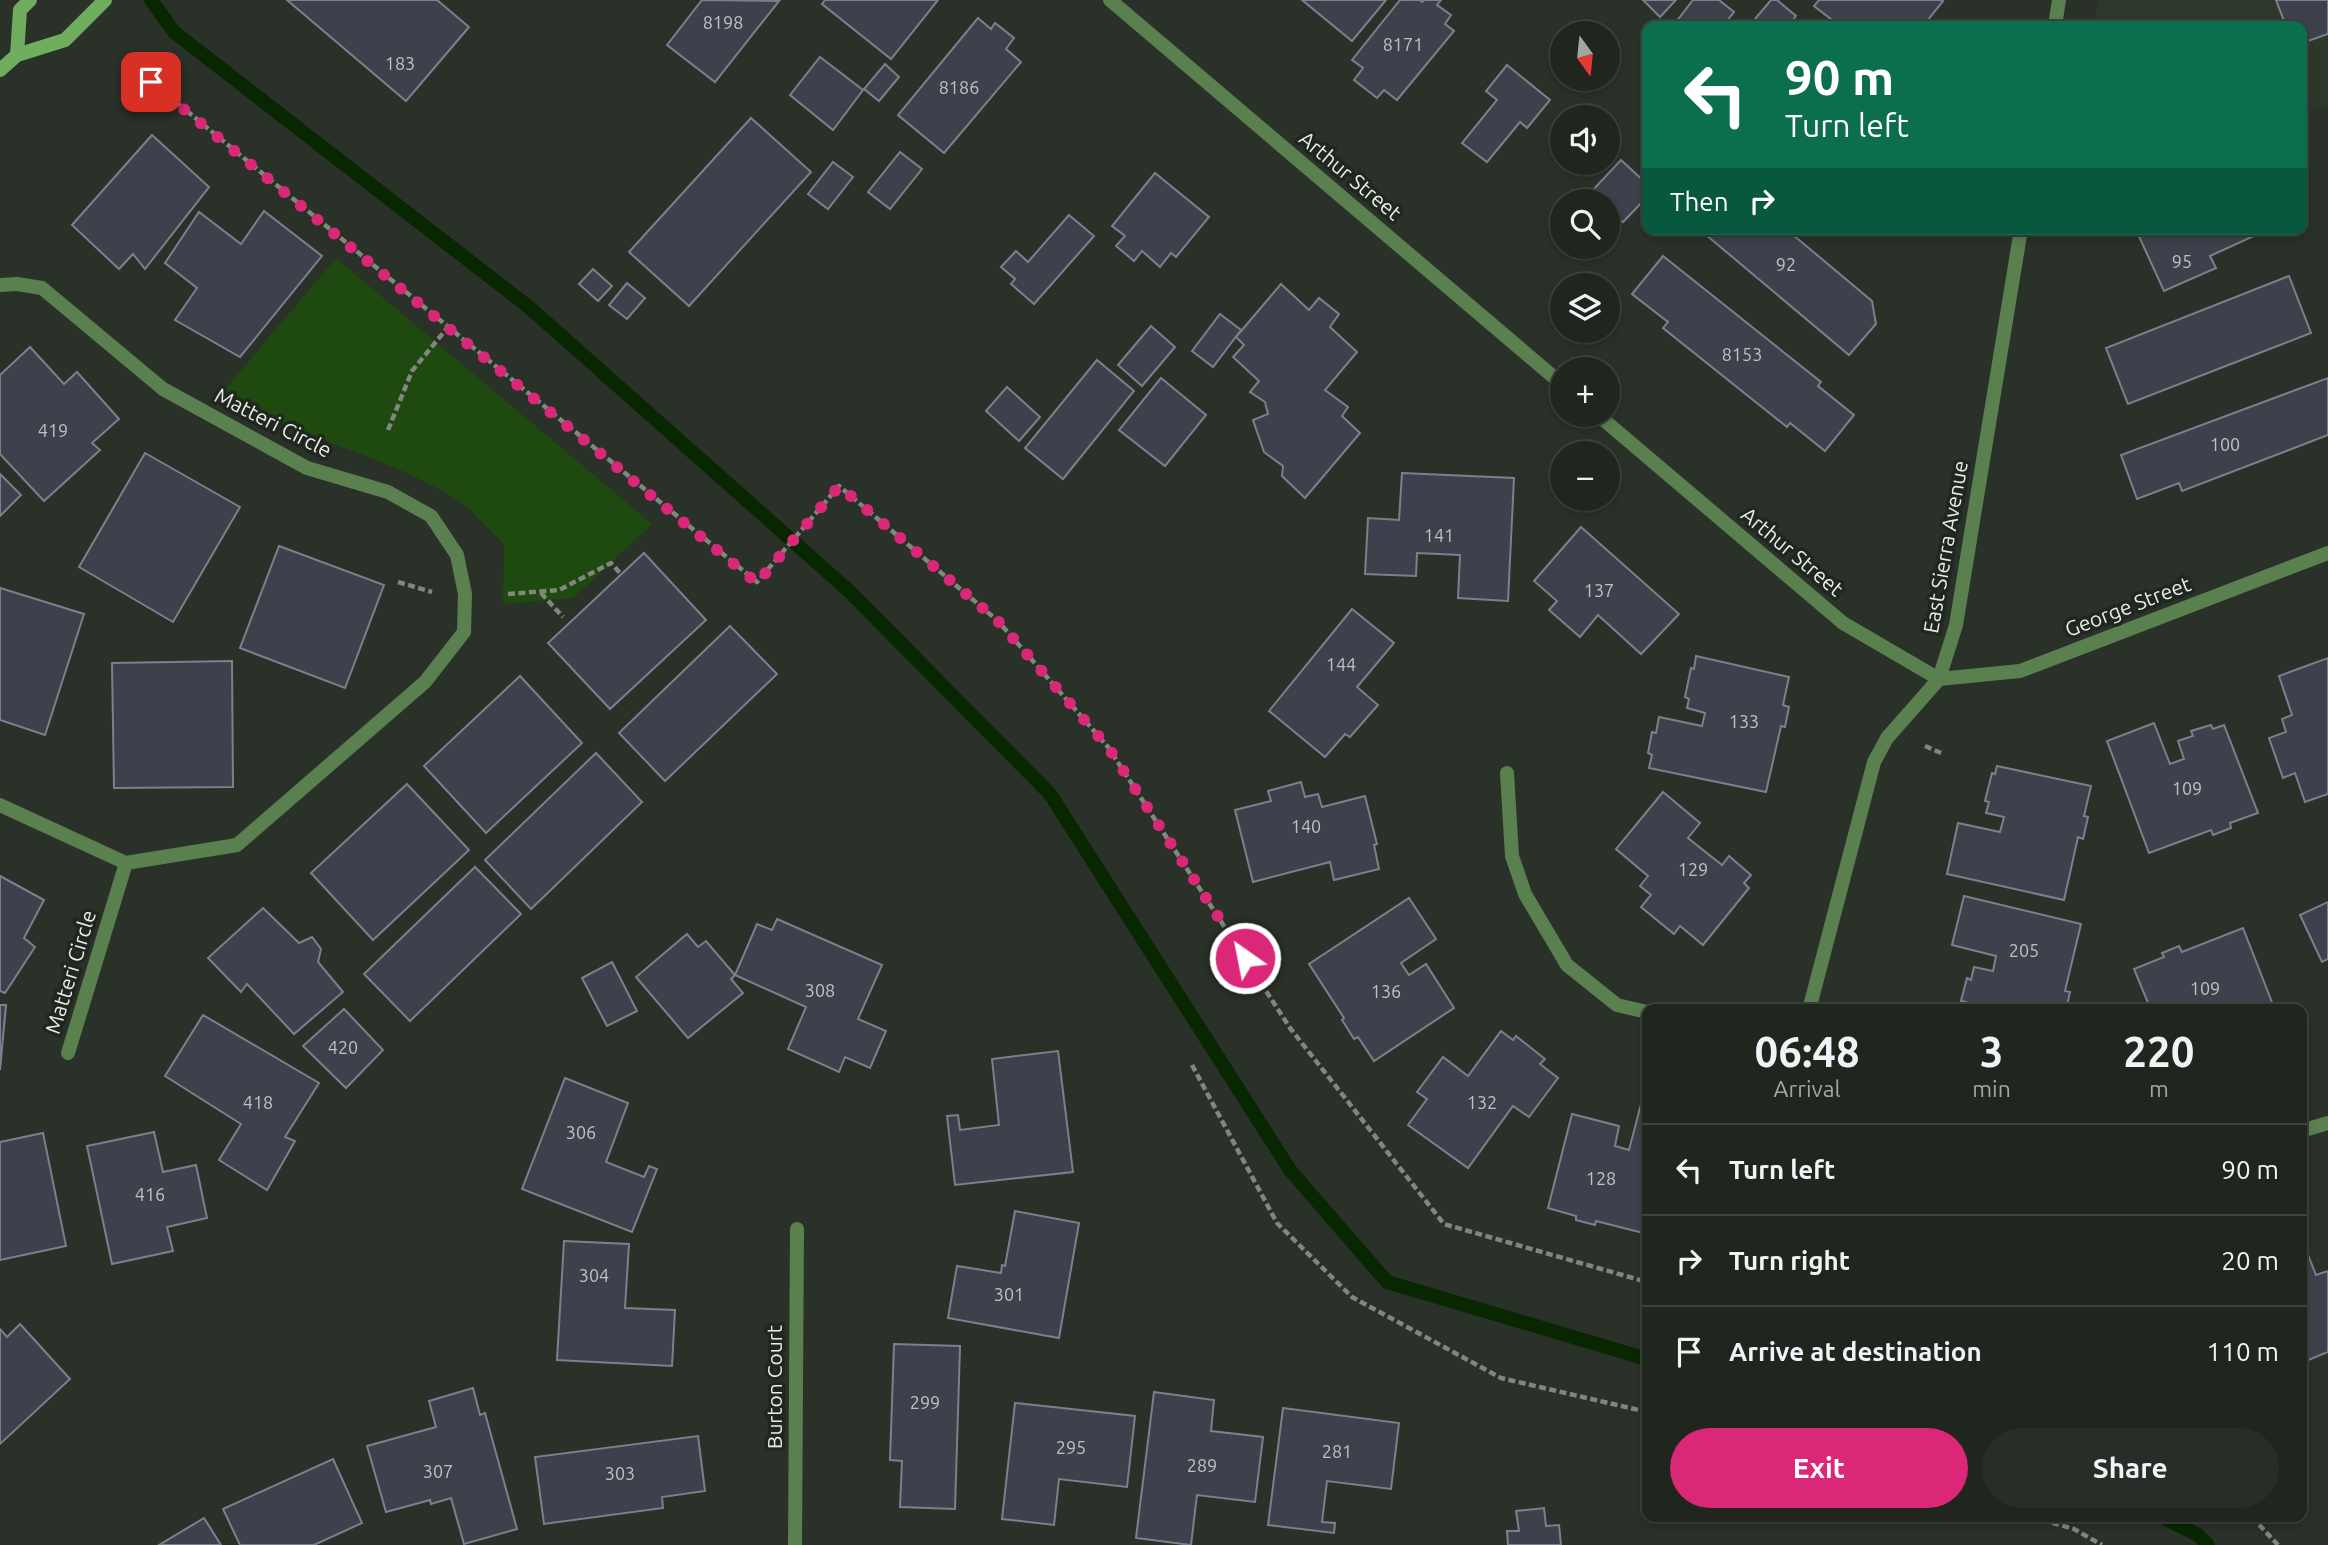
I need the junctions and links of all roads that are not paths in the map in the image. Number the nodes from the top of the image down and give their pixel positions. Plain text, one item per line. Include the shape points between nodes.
1 (30, 0) edge
2 (105, 0) edge
3 (1110, 0) edge
4 (2059, 0) edge
5 (2056, 21) edge
6 (17, 55) junction
7 (0, 70) edge
8 (2020, 235) edge
9 (0, 285) edge
10 (1550, 374) edge
11 (1612, 427) edge
12 (2328, 553) edge
13 (1939, 679) junction
14 (1507, 773) dead end
15 (0, 806) edge
16 (126, 863) junction
17 (1811, 1004) edge
18 (1642, 1011) edge
19 (68, 1053) dead end
20 (2328, 1123) edge
21 (2307, 1129) edge
22 (797, 1229) dead end
23 (795, 1545) edge

1 - 6 main road via 20,10
2 - 6 main road via 65,40
3 - 10 street, Arthur Street
4 - 5 street
6 - 7 main road
8 - 13 street, East Sierra Avenue via 1956,625
9 - 16 street, Matteri Circle via 42,289 163,389 307,468 388,492 431,516 457,555 465,594 464,632 425,681 237,845
11 - 13 street, Arthur Street via 1843,623
12 - 13 street, George Street via 2020,671
13 - 17 street, East Sierra Avenue via 1887,738 1874,762
14 - 18 street via 1513,856 1525,894 1567,965 1618,1005
15 - 16 street
16 - 19 street, Matteri Circle
20 - 21 street
22 - 23 street, Burton Court

